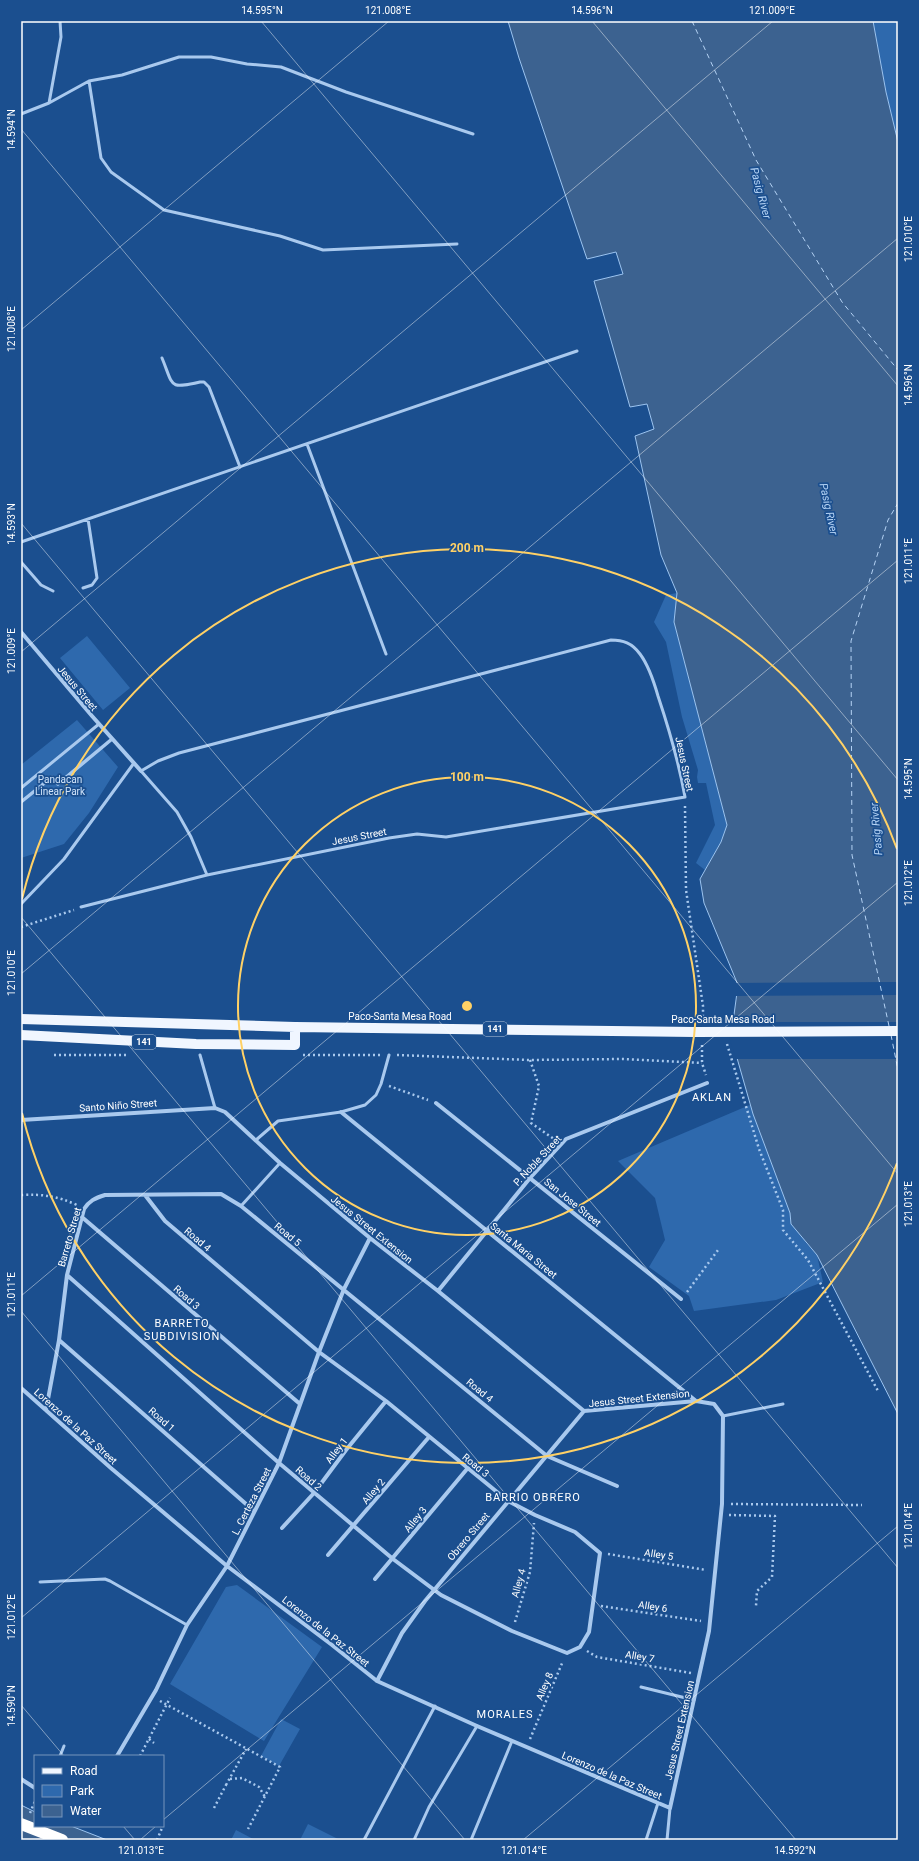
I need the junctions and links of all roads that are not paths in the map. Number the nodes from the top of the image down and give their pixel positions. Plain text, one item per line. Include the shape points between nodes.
1 (60, 21) edge
2 (89, 81) junction
3 (49, 104) junction
4 (21, 114) edge
5 (473, 134) dead end
6 (457, 244) dead end
7 (577, 351) dead end
8 (162, 358) dead end
9 (307, 444) junction
10 (240, 467) junction
11 (88, 519) junction
12 (21, 542) edge
13 (21, 562) edge
14 (83, 588) dead end
15 (53, 591) dead end
16 (21, 632) edge
17 (386, 654) dead end
18 (99, 724) junction
19 (112, 739) junction
20 (134, 763) junction
21 (141, 771) junction
22 (21, 788) edge
23 (21, 802) edge
24 (207, 875) junction
25 (21, 904) edge
26 (81, 907) road end
27 (21, 1019) edge
28 (295, 1027) junction
29 (898, 1031) edge
30 (21, 1035) edge
31 (200, 1055) dead end
32 (389, 1055) dead end
33 (708, 1082) road end
34 (436, 1103) road end
35 (215, 1108) junction
36 (341, 1112) junction
37 (21, 1120) edge
38 (256, 1140) junction
39 (280, 1163) junction
40 (530, 1178) junction
41 (221, 1194) joint
42 (145, 1195) junction
43 (241, 1206) junction
44 (83, 1218) junction
45 (487, 1230) junction
46 (370, 1238) junction
47 (67, 1275) junction
48 (344, 1289) junction
49 (438, 1291) junction
50 (681, 1299) road end
51 (59, 1340) junction
52 (319, 1352) junction
53 (21, 1388) edge
54 (696, 1400) junction
55 (386, 1401) junction
56 (300, 1404) junction
57 (783, 1404) dead end
58 (46, 1410) junction
59 (584, 1412) junction
60 (722, 1416) junction
61 (429, 1437) junction
62 (547, 1456) junction
63 (279, 1463) junction
64 (467, 1469) junction
65 (617, 1486) dead end
66 (314, 1493) junction
67 (508, 1501) junction
68 (254, 1511) junction
69 (353, 1526) junction
70 (282, 1528) dead end
71 (328, 1555) dead end
72 (393, 1559) junction
73 (227, 1566) junction
74 (375, 1579) dead end
75 (40, 1582) dead end
76 (433, 1590) junction
77 (187, 1625) junction
78 (566, 1653) joint
79 (377, 1681) junction
80 (641, 1687) dead end
81 (694, 1700) junction
82 (435, 1706) junction
83 (477, 1726) junction
84 (512, 1741) junction
85 (64, 1746) dead end
86 (60, 1755) edge
87 (118, 1755) edge
88 (21, 1779) edge
89 (34, 1787) edge
90 (658, 1803) junction
91 (670, 1808) junction
92 (21, 1824) edge
93 (62, 1840) edge
94 (364, 1840) edge
95 (414, 1840) edge
96 (471, 1840) edge
97 (646, 1840) edge
98 (667, 1840) edge

1 - 3 lane via 61,37
2 - 3 lane
2 - 5 lane via 122,75 179,57 211,57 247,64 281,66 346,92
2 - 6 lane via 101,158 111,172 164,210 280,236 323,250
3 - 4 lane
7 - 9 lane
8 - 10 lane via 175,386 204,382 209,387
9 - 10 lane
9 - 17 lane
10 - 11 lane
11 - 12 lane
11 - 14 lane via 97,578 92,585
13 - 15 lane via 41,585
16 - 18 street, Jesus Street
18 - 19 street, Jesus Street
18 - 22 lane
19 - 20 street, Jesus Street
19 - 23 street via 58,784 52,777
20 - 21 street, Jesus Street
20 - 25 lane via 64,859
21 - 24 lane, Jesus Street via 177,812
21 - 24 lane, Jesus Street via 179,753 611,640 622,640 631,645 646,664 675,752 685,797 446,837 417,834 400,836
24 - 26 lane
27 - 28 main road, Paco-Santa Mesa Road / 141
28 - 29 main road, Paco-Santa Mesa Road / 141, bridge
28 - 30 main road, 141 via 295,1045 196,1044
31 - 35 lane
32 - 36 lane via 376,1095 365,1105
33 - 40 street, P. Noble Street via 566,1140
34 - 40 street, San Jose Street
35 - 37 street, Santo Niño Street
35 - 38 street, Jesus Street Extension via 225,1112
36 - 38 lane via 278,1121
36 - 45 street, Santa Maria Street
38 - 39 street, Jesus Street Extension
39 - 43 lane
39 - 46 street, Jesus Street Extension
40 - 45 street, P. Noble Street
40 - 50 street, San Jose Street
41 - 42 street, Barreto Street
41 - 43 street, Road 5
42 - 44 street, Barreto Street via 104,1195 91,1201 84,1209
42 - 52 street, Road 4 via 165,1221
43 - 48 street, Road 5
44 - 47 street, Barreto Street
44 - 56 street, Road 3
45 - 49 street, P. Noble Street
45 - 54 street, Santa Maria Street
46 - 48 street, L. Certeza Street
46 - 49 street, Jesus Street Extension
47 - 51 street, Barreto Street
47 - 63 street, Road 2
48 - 52 street, L. Certeza Street
48 - 62 street, Road 4
49 - 59 street, Jesus Street Extension
51 - 58 street, Barreto Street
51 - 68 street, Road 1
52 - 55 street, Road 3
52 - 56 street, L. Certeza Street
53 - 58 street, Lorenzo de la Paz Street
54 - 59 street, Jesus Street Extension
54 - 60 street, Jesus Street Extension via 714,1404
55 - 61 street, Road 3
55 - 66 street, Alley 1
56 - 63 street, L. Certeza Street
57 - 60 lane
58 - 73 street, Lorenzo de la Paz Street
59 - 62 street, Obrero Street
60 - 81 street, Jesus Street Extension via 722,1515 710,1623
61 - 64 street, Road 3
61 - 69 street, Alley 2
62 - 65 street, Road 4
62 - 67 street, Obrero Street
63 - 66 street, Road 2
63 - 68 street, L. Certeza Street
64 - 67 street, Road 3
64 - 72 street, Alley 3
66 - 69 street, Road 2
66 - 70 street, Alley 1
67 - 76 street, Obrero Street
67 - 78 street, Road 3 via 575,1532 600,1553 589,1632 580,1647
68 - 73 street, L. Certeza Street
69 - 71 street, Alley 2
69 - 72 street, Road 2
72 - 74 street, Alley 3
72 - 76 street, Road 2
73 - 77 street, L. Certeza Street
73 - 79 street, Lorenzo de la Paz Street
75 - 77 lane via 105,1579
76 - 78 street, Road 2 via 512,1631
76 - 79 street, Obrero Street via 402,1633
77 - 87 street, L. Certeza Street via 156,1690
79 - 82 street, Lorenzo de la Paz Street
80 - 81 lane
81 - 91 street, Jesus Street Extension
82 - 83 street, Lorenzo de la Paz Street
82 - 94 lane
83 - 84 street, Lorenzo de la Paz Street
83 - 95 lane via 429,1807
84 - 90 street, Lorenzo de la Paz Street
84 - 96 lane
85 - 86 lane
88 - 89 street
90 - 91 street, Lorenzo de la Paz Street
90 - 97 lane
91 - 98 lane
92 - 93 highway, bridge

